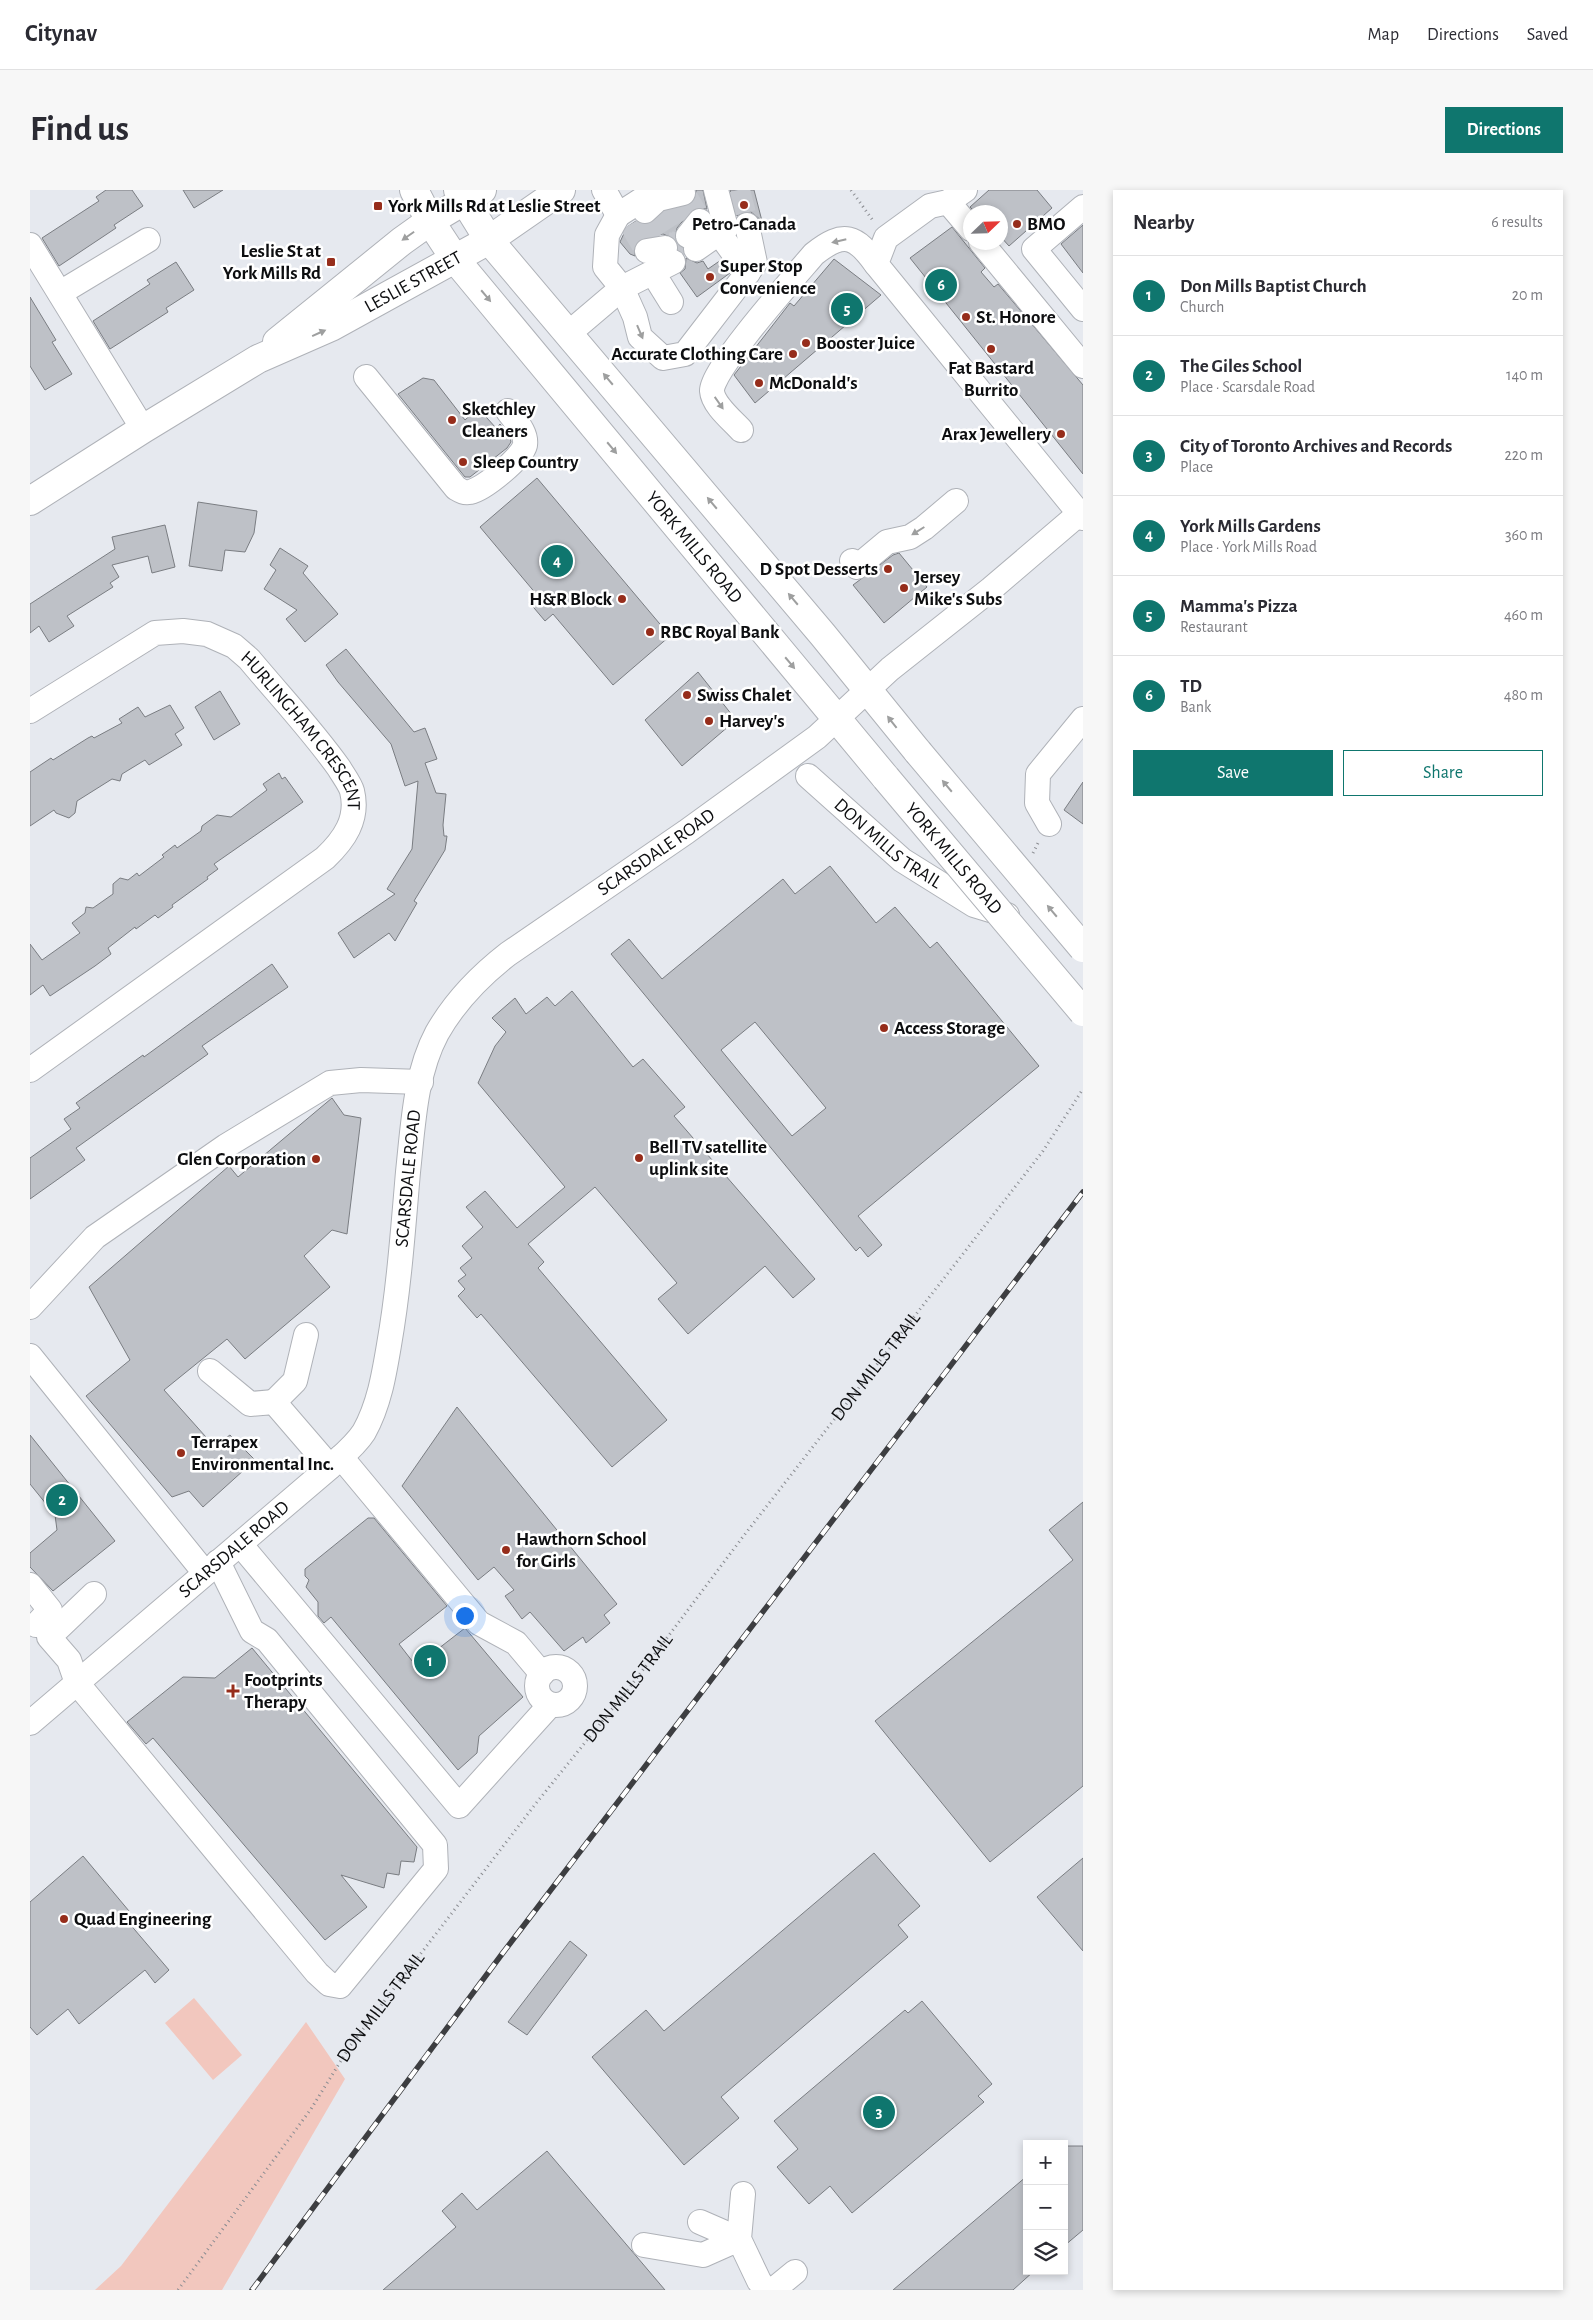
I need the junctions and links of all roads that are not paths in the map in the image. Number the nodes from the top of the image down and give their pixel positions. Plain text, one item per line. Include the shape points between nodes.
1 (414, 190) edge
2 (562, 190) edge
3 (604, 190) edge
4 (716, 190) edge
5 (468, 194) edge
6 (956, 196) edge
7 (652, 204) edge
8 (1083, 207) edge
9 (963, 212) edge
10 (430, 221) junction
11 (747, 225) tunnel mouth
12 (148, 240) dead end
13 (489, 240) junction
14 (30, 245) edge
15 (988, 250) edge
16 (455, 258) junction
17 (876, 264) junction
18 (748, 273) junction
19 (622, 288) junction
20 (60, 293) junction
21 (671, 302) dead end
22 (1083, 309) edge
23 (570, 333) junction
24 (258, 359) junction
25 (1083, 366) edge
26 (366, 377) dead end
27 (508, 411) dead end
28 (142, 428) junction
29 (741, 430) dead end
30 (30, 501) edge
31 (956, 501) dead end
32 (1081, 516) edge
33 (852, 561) dead end
34 (868, 691) junction
35 (30, 711) edge
36 (1083, 719) edge
37 (838, 720) junction
38 (808, 776) dead end
39 (1049, 824) dead end
40 (1083, 948) edge
41 (1083, 1001) edge
42 (1083, 1012) edge
43 (30, 1070) edge
44 (421, 1082) junction
45 (30, 1307) edge
46 (306, 1335) dead end
47 (30, 1356) edge
48 (210, 1371) dead end
49 (274, 1402) junction
50 (335, 1462) junction
51 (240, 1544) junction
52 (212, 1568) junction
53 (30, 1585) edge
54 (94, 1594) dead end
55 (39, 1629) edge
56 (542, 1674) junction
57 (77, 1683) junction
58 (550, 1704) junction
59 (30, 1723) edge
60 (743, 2194) dead end
61 (700, 2222) dead end
62 (739, 2239) junction
63 (644, 2245) dead end
64 (795, 2272) dead end
65 (766, 2290) edge
66 (773, 2290) edge

1 - 10 main road, YORK MILLS ROAD
2 - 13 main road, LESLIE STREET
3 - 7 street
4 - 18 street via 726,228 700,235
5 - 10 main road, LESLIE STREET
5 - 13 main road
6 - 9 street
6 - 17 street via 930,206 886,238
7 - 19 street via 607,235 605,267
8 - 22 street via 1034,249
10 - 16 main road, YORK MILLS ROAD
10 -> 24 main road, LESLIE STREET via 315,310
11 - 18 street via 755,263
12 - 20 street
13 - 16 main road, LESLIE STREET
13 - 23 main road
14 - 20 street
15 - 25 street
24 -> 16 main road, LESLIE STREET via 331,327
16 -> 37 main road, YORK MILLS ROAD
17 -> 29 street via 858,242 848,239 824,246 749,330 715,380 712,390 715,400
17 - 32 street
19 -> 18 street via 640,337 663,358 685,354
19 - 21 street via 659,259
19 - 23 street
20 - 28 street
34 -> 23 main road
24 - 28 main road, LESLIE STREET
26 - 27 street via 456,488 463,492 479,488 522,454 523,432
28 - 30 main road, LESLIE STREET
31 -> 33 street via 910,537 887,542 857,567
32 - 34 street, SCARSDALE ROAD via 890,669
34 - 37 street, SCARSDALE ROAD
40 -> 34 main road, bridge
35 - 43 street, HURLINGHAM CRESCENT via 155,633 183,631 207,634 234,646 249,659 328,752 352,790 353,809 351,826 342,842 325,858
36 - 39 street via 1038,774 1037,803
37 - 42 main road, YORK MILLS ROAD, bridge
37 - 44 street, SCARSDALE ROAD via 743,791 493,966 468,991 441,1026
38 - 41 street, DON MILLS TRAIL via 902,860 974,905 1009,916
44 - 45 street via 361,1080 330,1083 226,1146 95,1237
44 - 50 street, SCARSDALE ROAD via 391,1333 381,1387 364,1431
46 - 49 street via 295,1381
47 - 52 street
48 - 49 street via 250,1404
49 - 50 street
50 - 51 street, SCARSDALE ROAD
50 - 56 street via 479,1623 516,1643
51 - 52 street, SCARSDALE ROAD
51 - 58 street via 459,1806
52 - 57 street, SCARSDALE ROAD
52 - 57 street via 252,1631 267,1640 435,1846 436,1869 340,1986 329,1984 317,1973
53 - 55 street via 50,1610
54 - 55 street
55 - 57 street via 69,1660
56 - 58 street via 538,1689 540,1696
56 - 58 street via 549,1669 561,1668 575,1683 569,1700 564,1704
57 - 59 street, SCARSDALE ROAD
60 - 62 street
61 - 62 street
62 - 63 street via 703,2255
62 - 65 street
64 - 66 street

